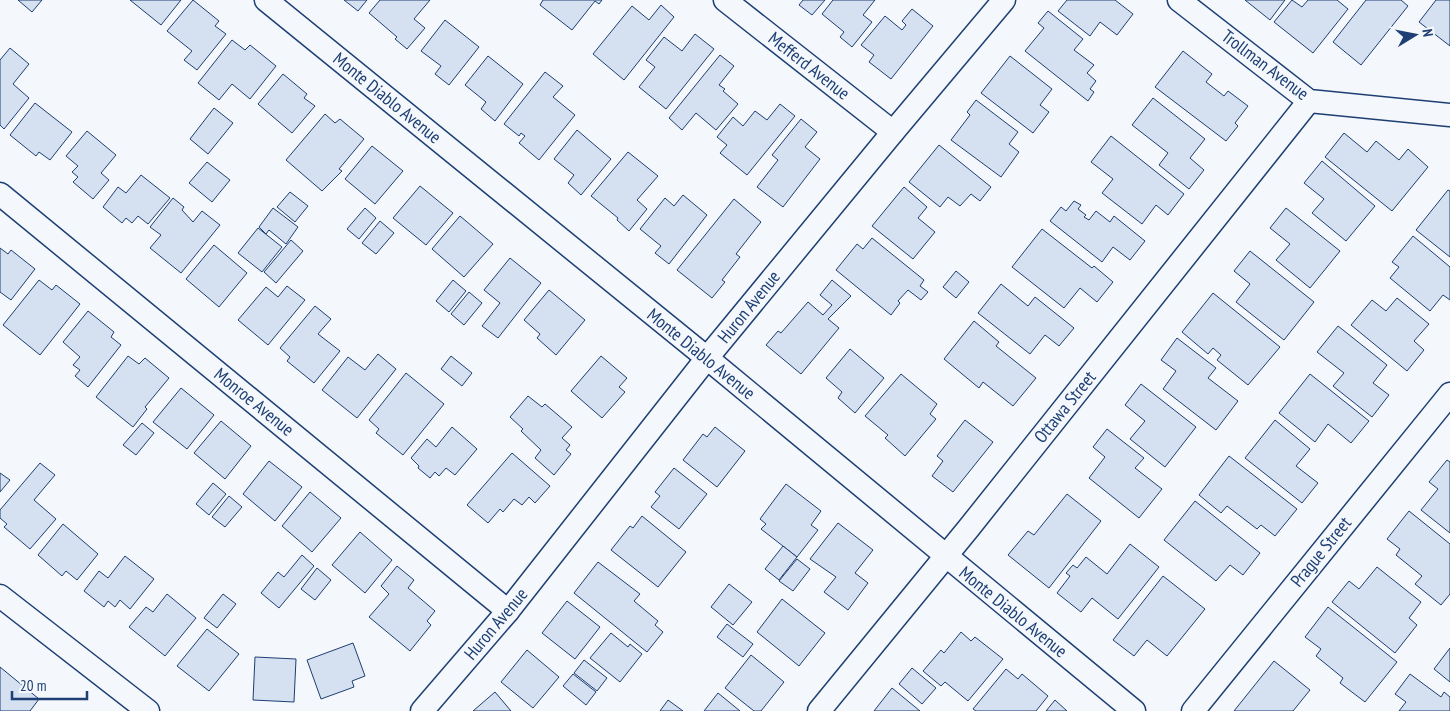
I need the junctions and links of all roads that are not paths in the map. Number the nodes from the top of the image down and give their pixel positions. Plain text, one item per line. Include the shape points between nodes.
1 (266, 0) edge
2 (725, 0) edge
3 (1004, 0) edge
4 (1180, 0) edge
5 (1309, 101) junction
6 (1450, 115) edge
7 (893, 132) junction
8 (0, 194) edge
9 (707, 358) junction
10 (1450, 394) edge
11 (945, 556) junction
12 (0, 596) edge
13 (508, 611) junction
14 (148, 711) edge
15 (422, 711) edge
16 (819, 711) edge
17 (1134, 711) edge
18 (1193, 711) edge

1 - 9 street, Monte Diablo Avenue
2 - 7 street, Mefferd Avenue
3 - 7 street, Huron Avenue
4 - 5 street, Trollman Avenue
5 - 6 street, Trollman Avenue
5 - 11 street, Ottawa Street
7 - 9 street, Huron Avenue
8 - 13 street, Monroe Avenue
9 - 11 street, Monte Diablo Avenue
9 - 13 street, Huron Avenue
10 - 18 street, Prague Street
11 - 16 street, Ottawa Street
11 - 17 street, Monte Diablo Avenue
12 - 14 street
13 - 15 street, Huron Avenue

